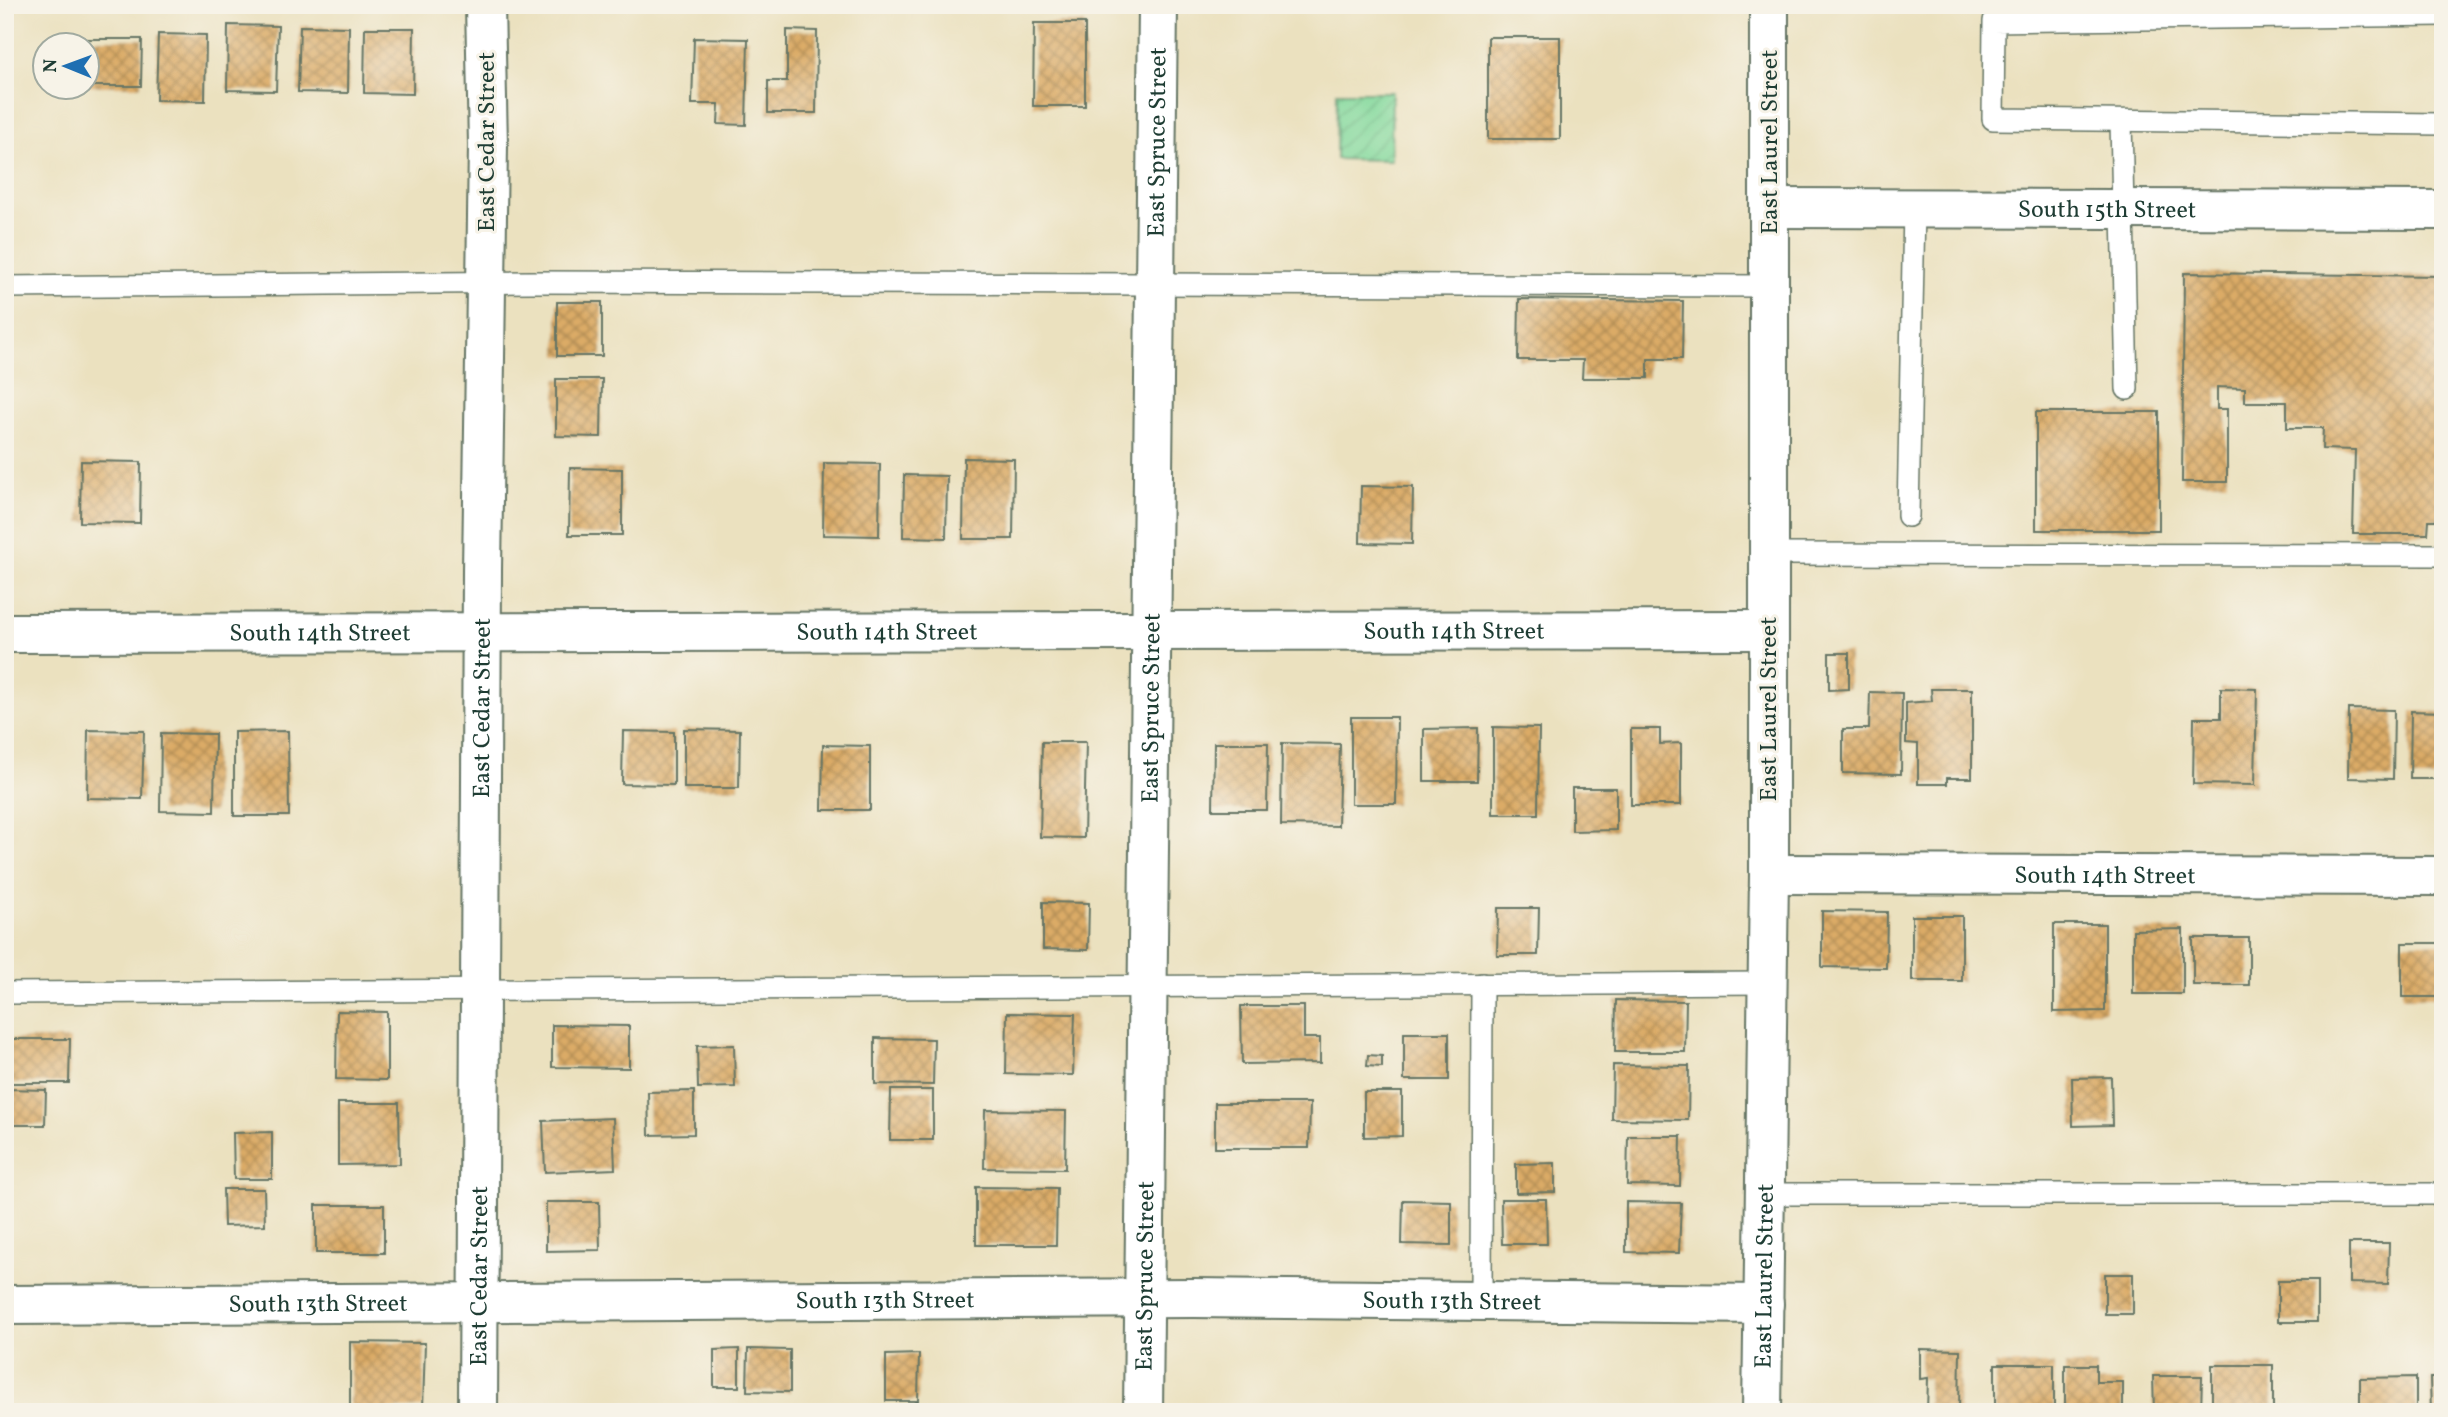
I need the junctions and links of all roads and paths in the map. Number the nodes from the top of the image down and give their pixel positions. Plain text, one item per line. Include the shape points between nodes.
1 (485, 5) edge
2 (1157, 5) edge
3 (1769, 5) edge
4 (2443, 15) edge
5 (2121, 121) junction
6 (2443, 124) edge
7 (1769, 208) junction
8 (1914, 208) junction
9 (2124, 208) junction
10 (2443, 209) edge
11 (487, 282) junction
12 (1154, 283) junction
13 (1769, 286) junction
14 (5, 287) edge
15 (2127, 389) dead end
16 (1908, 516) dead end
17 (1769, 554) junction
18 (2443, 555) edge
19 (1768, 630) junction
20 (1150, 632) junction
21 (5, 633) edge
22 (481, 634) junction
23 (1769, 874) junction
24 (2443, 876) edge
25 (1768, 983) junction
26 (1482, 984) junction
27 (1149, 986) junction
28 (481, 990) junction
29 (5, 993) edge
30 (1766, 1194) junction
31 (2443, 1194) edge
32 (1144, 1298) junction
33 (1481, 1299) junction
34 (478, 1302) junction
35 (1764, 1304) junction
36 (5, 1306) edge
37 (478, 1412) edge
38 (1143, 1412) edge
39 (1762, 1412) edge

1 - 11 street, East Cedar Street
2 - 12 street, East Spruce Street
3 - 7 street, East Laurel Street
4 - 5 lane via 1994,21 1993,119
5 - 6 lane
5 - 9 lane
7 - 8 street, South 15th Street
7 - 13 street, East Laurel Street
8 - 9 street, South 15th Street
8 - 16 lane
9 - 10 street, South 15th Street
9 - 15 lane
11 - 12 lane
11 - 14 lane
11 - 22 street, East Cedar Street
12 - 13 lane
12 - 20 street, East Spruce Street
13 - 17 street, East Laurel Street
17 - 18 lane
17 - 19 street, East Laurel Street
19 - 20 street, South 14th Street
19 - 23 street, East Laurel Street
20 - 22 street, South 14th Street
20 - 27 street, East Spruce Street
21 - 22 street, South 14th Street
22 - 28 street, East Cedar Street
23 - 24 street, South 14th Street
23 - 25 street, East Laurel Street
25 - 26 lane
25 - 30 street, East Laurel Street
26 - 27 lane
26 - 33 lane
27 - 28 lane
27 - 32 street, East Spruce Street
28 - 29 lane
28 - 34 street, East Cedar Street
30 - 31 lane
30 - 35 street, East Laurel Street
32 - 33 street, South 13th Street
32 - 34 street, South 13th Street
32 - 38 street, East Spruce Street
33 - 35 street, South 13th Street
34 - 36 street, South 13th Street
34 - 37 street, East Cedar Street
35 - 39 street, East Laurel Street

